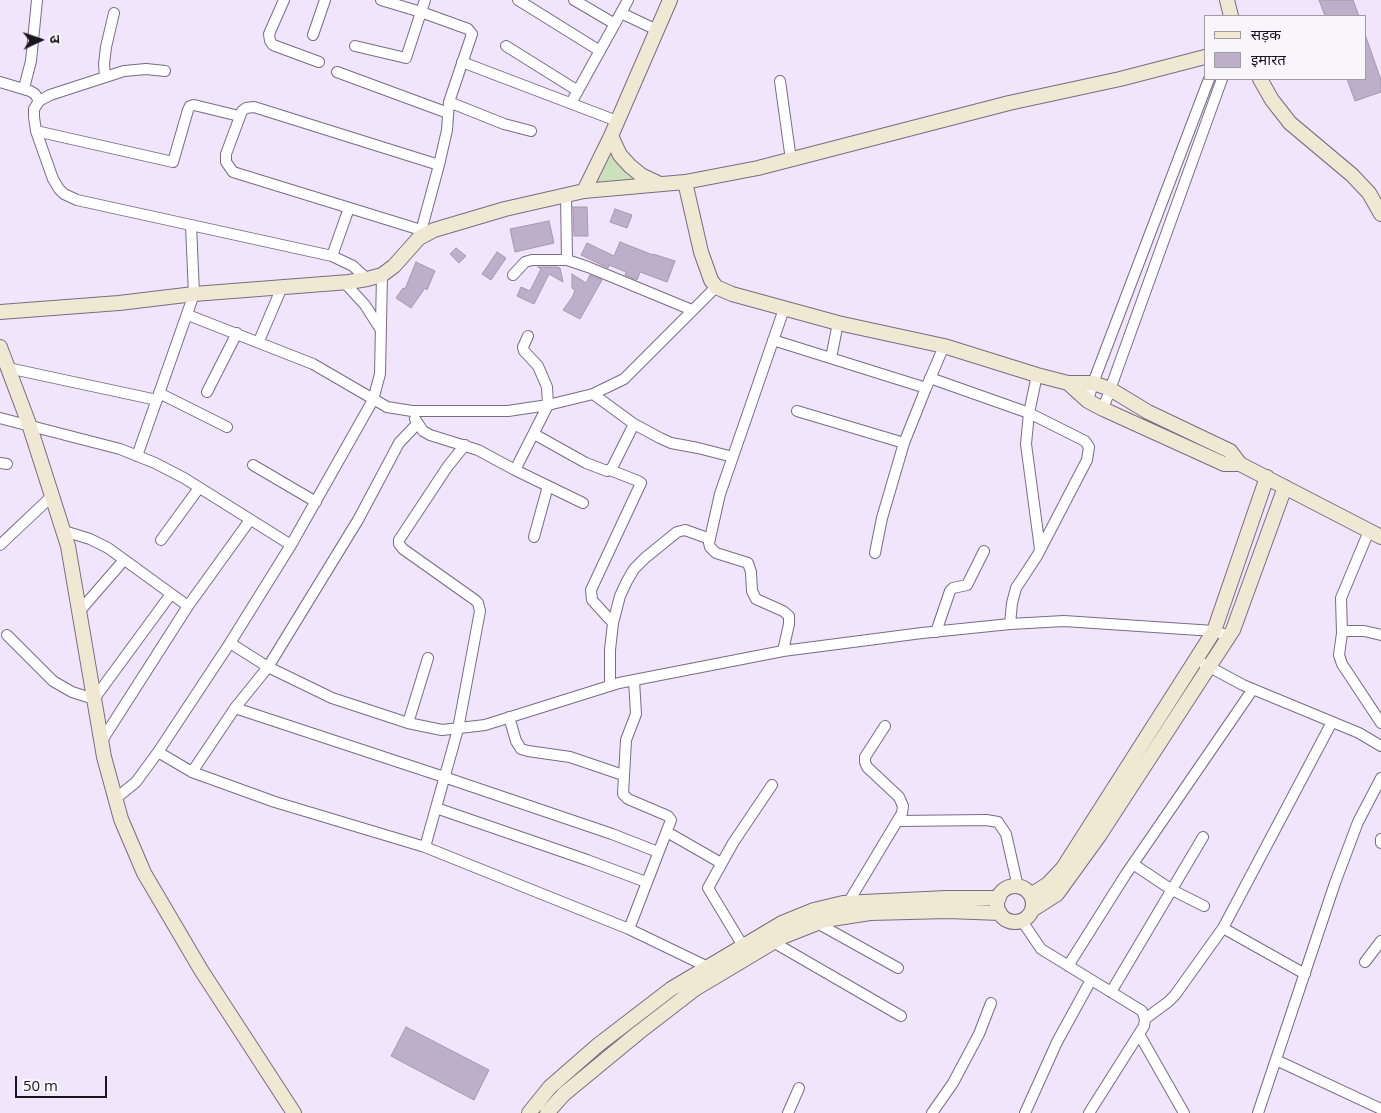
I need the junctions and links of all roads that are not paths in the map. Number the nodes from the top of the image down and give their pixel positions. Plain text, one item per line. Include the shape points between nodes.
1 (37, 0) edge
2 (284, 0) edge
3 (325, 0) edge
4 (381, 0) edge
5 (425, 0) edge
6 (518, 0) edge
7 (574, 0) edge
8 (628, 0) edge
9 (670, 0) edge
10 (1227, 0) edge
11 (421, 12) junction
12 (114, 13) dead end
13 (621, 13) junction
14 (1232, 15) edge
15 (615, 24) junction
16 (657, 30) junction
17 (313, 34) dead end
18 (355, 46) dead end
19 (506, 46) dead end
20 (600, 52) junction
21 (1204, 57) edge
22 (319, 62) dead end
23 (462, 62) junction
24 (165, 71) dead end
25 (337, 72) dead end
26 (105, 77) junction
27 (1209, 80) edge
28 (1222, 80) edge
29 (1261, 80) edge
30 (780, 81) dead end
31 (0, 82) edge
32 (24, 88) junction
33 (578, 91) junction
34 (39, 101) junction
35 (571, 103) junction
36 (448, 108) junction
37 (239, 116) junction
38 (617, 121) junction
39 (36, 131) junction
40 (532, 131) dead end
41 (612, 136) junction
42 (791, 160) junction
43 (439, 165) junction
44 (684, 182) junction
45 (661, 184) junction
46 (584, 191) junction
47 (566, 194) junction
48 (349, 208) junction
49 (1381, 214) edge
50 (191, 225) junction
51 (420, 234) junction
52 (332, 256) junction
53 (567, 260) junction
54 (382, 275) junction
55 (513, 275) dead end
56 (367, 279) junction
57 (344, 282) junction
58 (282, 286) junction
59 (716, 287) junction
60 (194, 294) junction
61 (784, 309) junction
62 (692, 310) junction
63 (0, 312) edge
64 (188, 315) junction
65 (838, 323) junction
66 (381, 331) junction
67 (237, 333) junction
68 (528, 336) dead end
69 (773, 340) junction
70 (259, 341) junction
71 (944, 346) junction
72 (3, 356) edge
73 (830, 358) junction
74 (1037, 375) junction
75 (930, 378) junction
76 (1068, 383) junction
77 (1093, 383) junction
78 (926, 388) junction
79 (1110, 389) junction
80 (207, 392) dead end
81 (592, 394) junction
82 (158, 397) junction
83 (373, 400) junction
84 (1088, 400) junction
85 (548, 405) junction
86 (1103, 409) junction
87 (412, 411) junction
88 (797, 411) dead end
89 (1028, 413) junction
90 (0, 418) edge
91 (30, 424) junction
92 (417, 424) junction
93 (634, 424) junction
94 (227, 427) dead end
95 (534, 434) junction
96 (904, 443) junction
97 (464, 445) junction
98 (137, 456) junction
99 (733, 457) junction
100 (1240, 464) junction
101 (253, 465) dead end
102 (515, 470) junction
103 (610, 470) junction
104 (1267, 478) junction
105 (548, 486) junction
106 (1285, 487) junction
107 (199, 488) junction
108 (53, 495) junction
109 (316, 502) junction
110 (583, 503) dead end
111 (250, 520) junction
112 (64, 531) junction
113 (1375, 534) edge
114 (534, 537) dead end
115 (710, 539) junction
116 (161, 540) dead end
117 (0, 545) edge
118 (291, 545) junction
119 (1040, 550) junction
120 (984, 551) dead end
121 (875, 553) dead end
122 (124, 560) junction
123 (171, 594) junction
124 (188, 606) junction
125 (78, 613) junction
126 (612, 623) junction
127 (1010, 624) junction
128 (1214, 631) junction
129 (1342, 631) junction
130 (936, 632) junction
131 (7, 635) dead end
132 (1381, 635) edge
133 (1229, 636) junction
134 (230, 643) junction
135 (783, 652) junction
136 (428, 658) dead end
137 (1196, 660) junction
138 (268, 667) junction
139 (1210, 667) junction
140 (634, 680) junction
141 (610, 686) junction
142 (1253, 689) junction
143 (94, 699) junction
144 (235, 708) junction
145 (509, 717) junction
146 (1332, 722) junction
147 (408, 723) junction
148 (1381, 723) edge
149 (884, 726) dead end
150 (458, 729) junction
151 (101, 742) junction
152 (1381, 746) edge
153 (158, 752) junction
154 (192, 772) junction
155 (623, 775) junction
156 (444, 777) junction
157 (1381, 778) edge
158 (772, 785) dead end
159 (115, 799) junction
160 (436, 808) junction
161 (898, 822) junction
162 (667, 832) junction
163 (1203, 837) dead end
164 (1381, 839) edge
165 (1381, 843) edge
166 (425, 847) junction
167 (658, 852) junction
168 (721, 864) junction
169 (1134, 864) junction
170 (646, 882) junction
171 (1018, 886) junction
172 (1172, 890) junction
173 (1031, 895) junction
174 (999, 898) junction
175 (848, 903) junction
176 (1204, 906) dead end
177 (1032, 910) junction
178 (1000, 913) junction
179 (1022, 920) junction
180 (817, 923) junction
181 (1222, 928) junction
182 (629, 929) junction
183 (1381, 941) edge
184 (773, 942) junction
185 (743, 946) junction
186 (1365, 962) dead end
187 (1068, 966) junction
188 (707, 967) junction
189 (898, 968) dead end
190 (722, 973) junction
191 (1305, 974) junction
192 (1091, 980) junction
193 (1111, 992) junction
194 (991, 1003) dead end
195 (901, 1016) dead end
196 (1145, 1018) junction
197 (1139, 1034) junction
198 (1276, 1060) junction
199 (799, 1088) dead end
200 (547, 1090) junction
201 (557, 1102) junction
202 (1381, 1109) edge
203 (294, 1113) edge
204 (529, 1113) edge
205 (547, 1113) edge
206 (788, 1113) edge
207 (932, 1113) edge
208 (1025, 1113) edge
209 (1089, 1113) edge
210 (1184, 1113) edge
211 (1258, 1113) edge

1 - 32 street via 31,61
2 - 22 street via 269,34 270,41
3 - 17 street
4 - 11 street
5 - 11 street
6 - 20 street
7 - 15 street
8 - 13 street
9 - 16 street
10 - 14 street
11 - 18 street via 406,58
11 - 23 street via 468,29 472,34
12 - 26 street via 106,48
13 - 15 street
13 - 16 street
15 - 20 street
16 - 38 street
19 - 33 street
20 - 33 street
21 - 42 street via 1009,103
23 - 35 street
23 - 36 street
24 - 26 street via 136,69
25 - 36 street
26 - 34 street
27 - 77 street
28 - 79 street
29 - 49 street via 1290,123 1352,175 1369,192
30 - 42 street
31 - 32 street
32 - 34 street via 35,94
33 - 35 street
34 - 39 street via 34,109
35 - 38 street
36 - 40 street
36 - 43 street
37 - 39 street via 190,106 174,162
37 - 43 street via 242,110 254,107
37 - 48 street via 226,154 226,162 233,172
38 - 41 street
39 - 50 street via 53,179 64,194 78,200
41 - 45 street via 620,155 630,166
41 - 46 street
42 - 44 street
43 - 51 street
44 - 45 street
44 - 59 street via 701,252
45 - 46 street
46 - 47 street
47 - 51 street
47 - 53 street
48 - 51 street
48 - 52 street
50 - 52 street
50 - 60 street
51 - 54 street via 394,266
52 - 56 street via 353,266
53 - 55 street via 532,260 525,262
53 - 62 street
54 - 56 street
54 - 66 street
56 - 57 street
57 - 58 street
57 - 66 street via 365,304
58 - 60 street
58 - 70 street
59 - 61 street
59 - 62 street
60 - 63 street
60 - 64 street
61 - 65 street
61 - 69 street
62 - 81 street via 624,379
64 - 67 street
64 - 82 street
65 - 71 street
65 - 73 street
66 - 83 street via 380,374
67 - 70 street
67 - 80 street
68 - 85 street via 524,351 538,366 546,387
69 - 73 street
69 - 99 street
70 - 83 street via 313,364
71 - 74 street
71 - 75 street
72 - 82 street
72 - 91 street
73 - 78 street
74 - 76 street
74 - 89 street
75 - 78 street
75 - 89 street
76 - 77 street
76 - 84 street
77 - 79 street
77 - 84 street
78 - 96 street
79 - 86 street
79 - 100 street via 1148,412 1230,451
81 - 85 street
81 - 93 street
82 - 94 street
82 - 98 street
83 - 87 street via 387,407
83 - 109 street
84 - 86 street
85 - 87 street via 508,410
85 - 95 street
86 - 100 street via 1224,464
87 - 92 street
88 - 96 street
89 - 119 street via 1026,444
89 - 119 street via 1085,441 1089,447 1087,460
90 - 91 street
91 - 98 street
91 - 108 street
92 - 97 street via 430,435
92 - 138 street via 399,443 358,520
93 - 99 street via 672,443
93 - 103 street
95 - 102 street
95 - 103 street via 586,463
96 - 121 street
97 - 102 street
97 - 150 street via 399,540 403,549 479,606
98 - 107 street
99 - 115 street via 720,494
100 - 104 street
101 - 109 street
102 - 105 street
103 - 126 street via 640,484 591,590 592,600
104 - 106 street
104 - 128 street
105 - 110 street
105 - 114 street
106 - 113 street
106 - 133 street
107 - 111 street
107 - 116 street
108 - 112 street
108 - 117 street
109 - 118 street
111 - 118 street
111 - 124 street
112 - 122 street via 90,539
112 - 125 street
113 - 129 street via 1340,598
115 - 126 street via 681,530 673,534 645,558 627,580
115 - 135 street via 710,547 716,553 748,563 756,599 789,616
118 - 134 street
119 - 127 street via 1013,596
120 - 130 street via 967,584 950,591
122 - 123 street
122 - 125 street
123 - 124 street
123 - 143 street
124 - 151 street
125 - 143 street
126 - 141 street
127 - 128 street via 1064,621
127 - 130 street
128 - 133 street
128 - 137 street
129 - 132 street
129 - 148 street via 1340,659
130 - 135 street
131 - 143 street via 58,685
133 - 139 street
134 - 138 street
134 - 153 street
135 - 140 street
136 - 147 street
137 - 139 street
137 - 173 street via 1063,868 1048,884
138 - 144 street
138 - 147 street via 332,698
139 - 142 street
139 - 177 street via 1058,894
140 - 141 street
140 - 155 street via 636,714 626,740
141 - 145 street
142 - 146 street
142 - 169 street
143 - 151 street
144 - 154 street
144 - 156 street
145 - 150 street
145 - 155 street via 520,749 570,756
146 - 152 street
146 - 181 street
147 - 150 street via 442,730
149 - 161 street via 865,762 902,802
150 - 156 street
151 - 159 street
153 - 154 street
153 - 159 street via 136,782
154 - 166 street via 275,802
155 - 162 street via 624,796 670,817
156 - 160 street
156 - 167 street
157 - 191 street via 1358,822 1334,883
158 - 168 street
159 - 203 street via 144,873 201,970
160 - 166 street
160 - 170 street
161 - 171 street via 998,822 1006,834
161 - 175 street
162 - 167 street
162 - 168 street
163 - 172 street
164 - 165 street
166 - 182 street
167 - 170 street
168 - 185 street via 708,888
169 - 172 street
169 - 187 street
170 - 182 street
171 - 173 street
171 - 174 street via 1004,890
172 - 176 street
172 - 193 street
173 - 177 street
174 - 175 street
174 - 178 street
175 - 185 street via 814,910 782,923
177 - 179 street
178 - 179 street via 1013,922
178 - 180 street via 870,913
179 - 187 street via 1041,949
180 - 184 street
180 - 189 street
181 - 191 street
181 - 196 street via 1175,995
182 - 188 street
183 - 186 street
184 - 190 street
184 - 195 street
185 - 188 street
187 - 192 street
188 - 190 street
188 - 200 street via 671,989 598,1045
190 - 201 street via 645,1027
191 - 198 street
192 - 193 street
192 - 208 street via 1057,1042
193 - 196 street via 1142,1012
194 - 207 street via 979,1034
196 - 197 street
197 - 209 street
197 - 210 street
198 - 202 street
198 - 211 street
199 - 206 street
200 - 201 street
200 - 204 street
201 - 205 street

